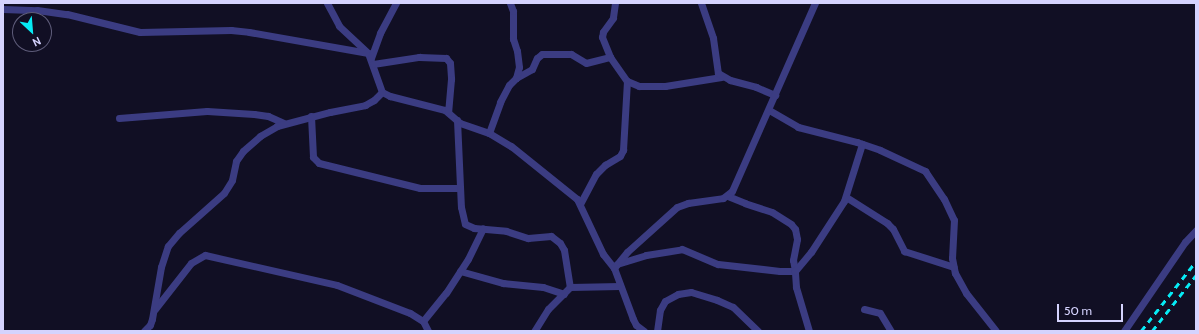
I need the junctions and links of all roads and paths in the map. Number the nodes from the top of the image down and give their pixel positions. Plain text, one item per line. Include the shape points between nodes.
1 (327, 3) edge
2 (396, 3) edge
3 (510, 3) edge
4 (615, 3) edge
5 (701, 3) edge
6 (815, 3) edge
7 (3, 9) edge
8 (610, 57) junction
9 (371, 58) junction
10 (721, 77) junction
11 (516, 78) junction
12 (627, 81) junction
13 (382, 92) junction
14 (775, 95) junction
15 (769, 110) junction
16 (448, 112) junction
17 (311, 116) junction
18 (119, 118) dead end
19 (456, 120) junction
20 (284, 123) junction
21 (490, 133) junction
22 (862, 144) junction
23 (460, 188) junction
24 (728, 196) junction
25 (846, 197) junction
26 (580, 204) junction
27 (484, 228) junction
28 (1196, 230) edge
29 (616, 266) junction
30 (954, 267) junction
31 (460, 271) junction
32 (795, 271) junction
33 (620, 286) junction
34 (570, 287) junction
35 (564, 294) junction
36 (864, 309) dead end
37 (153, 311) junction
38 (423, 321) junction
39 (144, 331) edge
40 (428, 331) edge
41 (534, 331) edge
42 (644, 331) edge
43 (657, 331) edge
44 (758, 331) edge
45 (809, 331) edge
46 (891, 331) edge
47 (996, 331) edge
48 (1124, 331) edge

1 - 9 street via 339,26
2 - 9 street via 380,33
3 - 11 street via 513,12 513,39 520,60
4 - 8 street via 613,18 602,37
5 - 10 street via 713,38 717,69
6 - 14 street
7 - 9 street via 62,13 140,32 245,31
8 - 11 street via 586,63 571,54 542,54 532,69
8 - 12 street
9 - 13 street
9 - 16 street via 446,58 450,63 451,79
10 - 12 street via 665,86 639,86
10 - 14 street
11 - 21 street via 500,102
12 - 26 street via 623,150 620,156 596,174
13 - 16 street via 442,108
13 - 17 street via 364,105
14 - 15 street
15 - 22 street via 798,127
15 - 24 street via 737,184
16 - 19 street
17 - 20 street
17 - 23 street via 313,157 319,163 416,187
18 - 20 street via 207,111 268,116
19 - 21 street via 466,126
19 - 23 street
20 - 37 street via 264,133 243,151 236,161 232,180 224,192 168,246 161,267
21 - 26 street via 566,189
22 - 25 street
22 - 30 street via 925,171 948,205 954,220
23 - 27 street via 464,221 468,227
24 - 29 street via 677,207
24 - 32 street via 772,212 791,224 797,234 793,260
25 - 30 street via 887,223 893,229 904,251
25 - 32 street via 823,234
26 - 29 street via 603,254
27 - 31 street
27 - 34 street via 523,237 546,235 556,239 566,258
28 - 48 street
29 - 32 street via 646,256 682,249 718,264 780,272
29 - 33 street
30 - 47 street via 966,292
31 - 35 street via 503,283 544,288
31 - 38 street
32 - 45 street via 796,287
33 - 34 street
33 - 42 street via 633,319
34 - 35 street
35 - 41 street via 548,310
36 - 46 street via 880,313
37 - 38 street via 191,262 205,255 331,283 393,304
37 - 39 street via 150,325
38 - 40 street
43 - 44 street via 660,310 665,301 678,294 691,292 733,307

